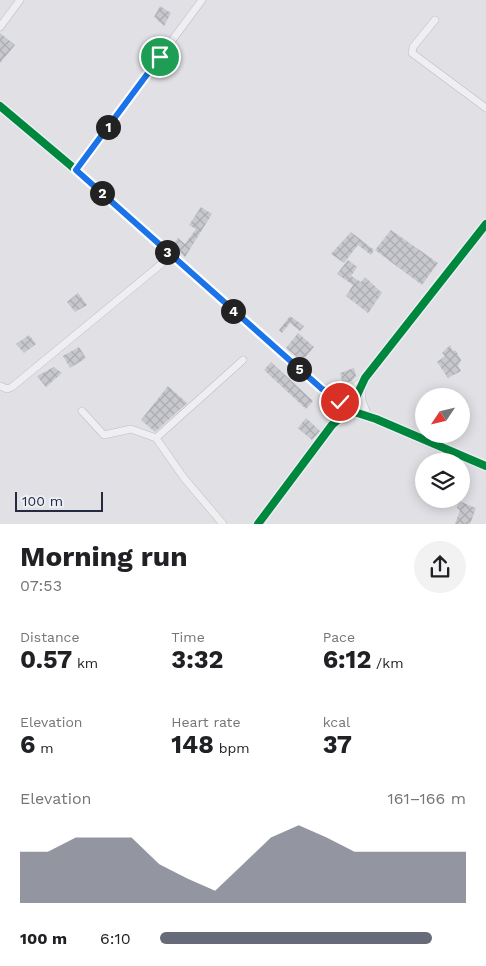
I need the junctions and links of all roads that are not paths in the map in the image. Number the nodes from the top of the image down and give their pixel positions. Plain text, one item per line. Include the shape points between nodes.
1 (20, 0) edge
2 (202, 0) edge
3 (435, 20) dead end
4 (0, 27) edge
5 (0, 106) edge
6 (486, 108) edge
7 (76, 170) junction
8 (486, 224) edge
9 (171, 256) junction
10 (243, 360) dead end
11 (363, 381) junction
12 (0, 386) edge
13 (322, 389) junction
14 (342, 397) junction
15 (353, 404) junction
16 (339, 407) junction
17 (348, 410) junction
18 (82, 411) dead end
19 (369, 415) junction
20 (376, 419) junction
21 (332, 425) junction
22 (156, 438) junction
23 (486, 466) edge
24 (224, 524) edge
25 (258, 524) edge

1 - 4 street
2 - 7 street
3 - 6 street via 413,46 412,53
5 - 7 street
7 - 9 street
8 - 11 street
9 - 12 street via 12,387
9 - 13 street
10 - 22 street
11 - 14 street
11 - 15 street
11 - 19 street via 364,407
13 - 14 street
13 - 16 street
14 - 15 street
14 - 16 street
15 - 17 street
15 - 19 street
16 - 17 street
16 - 21 street
17 - 20 street
17 - 21 street
18 - 22 street via 104,434 132,429
19 - 20 street
20 - 23 street
21 - 25 street
22 - 24 street via 184,478

